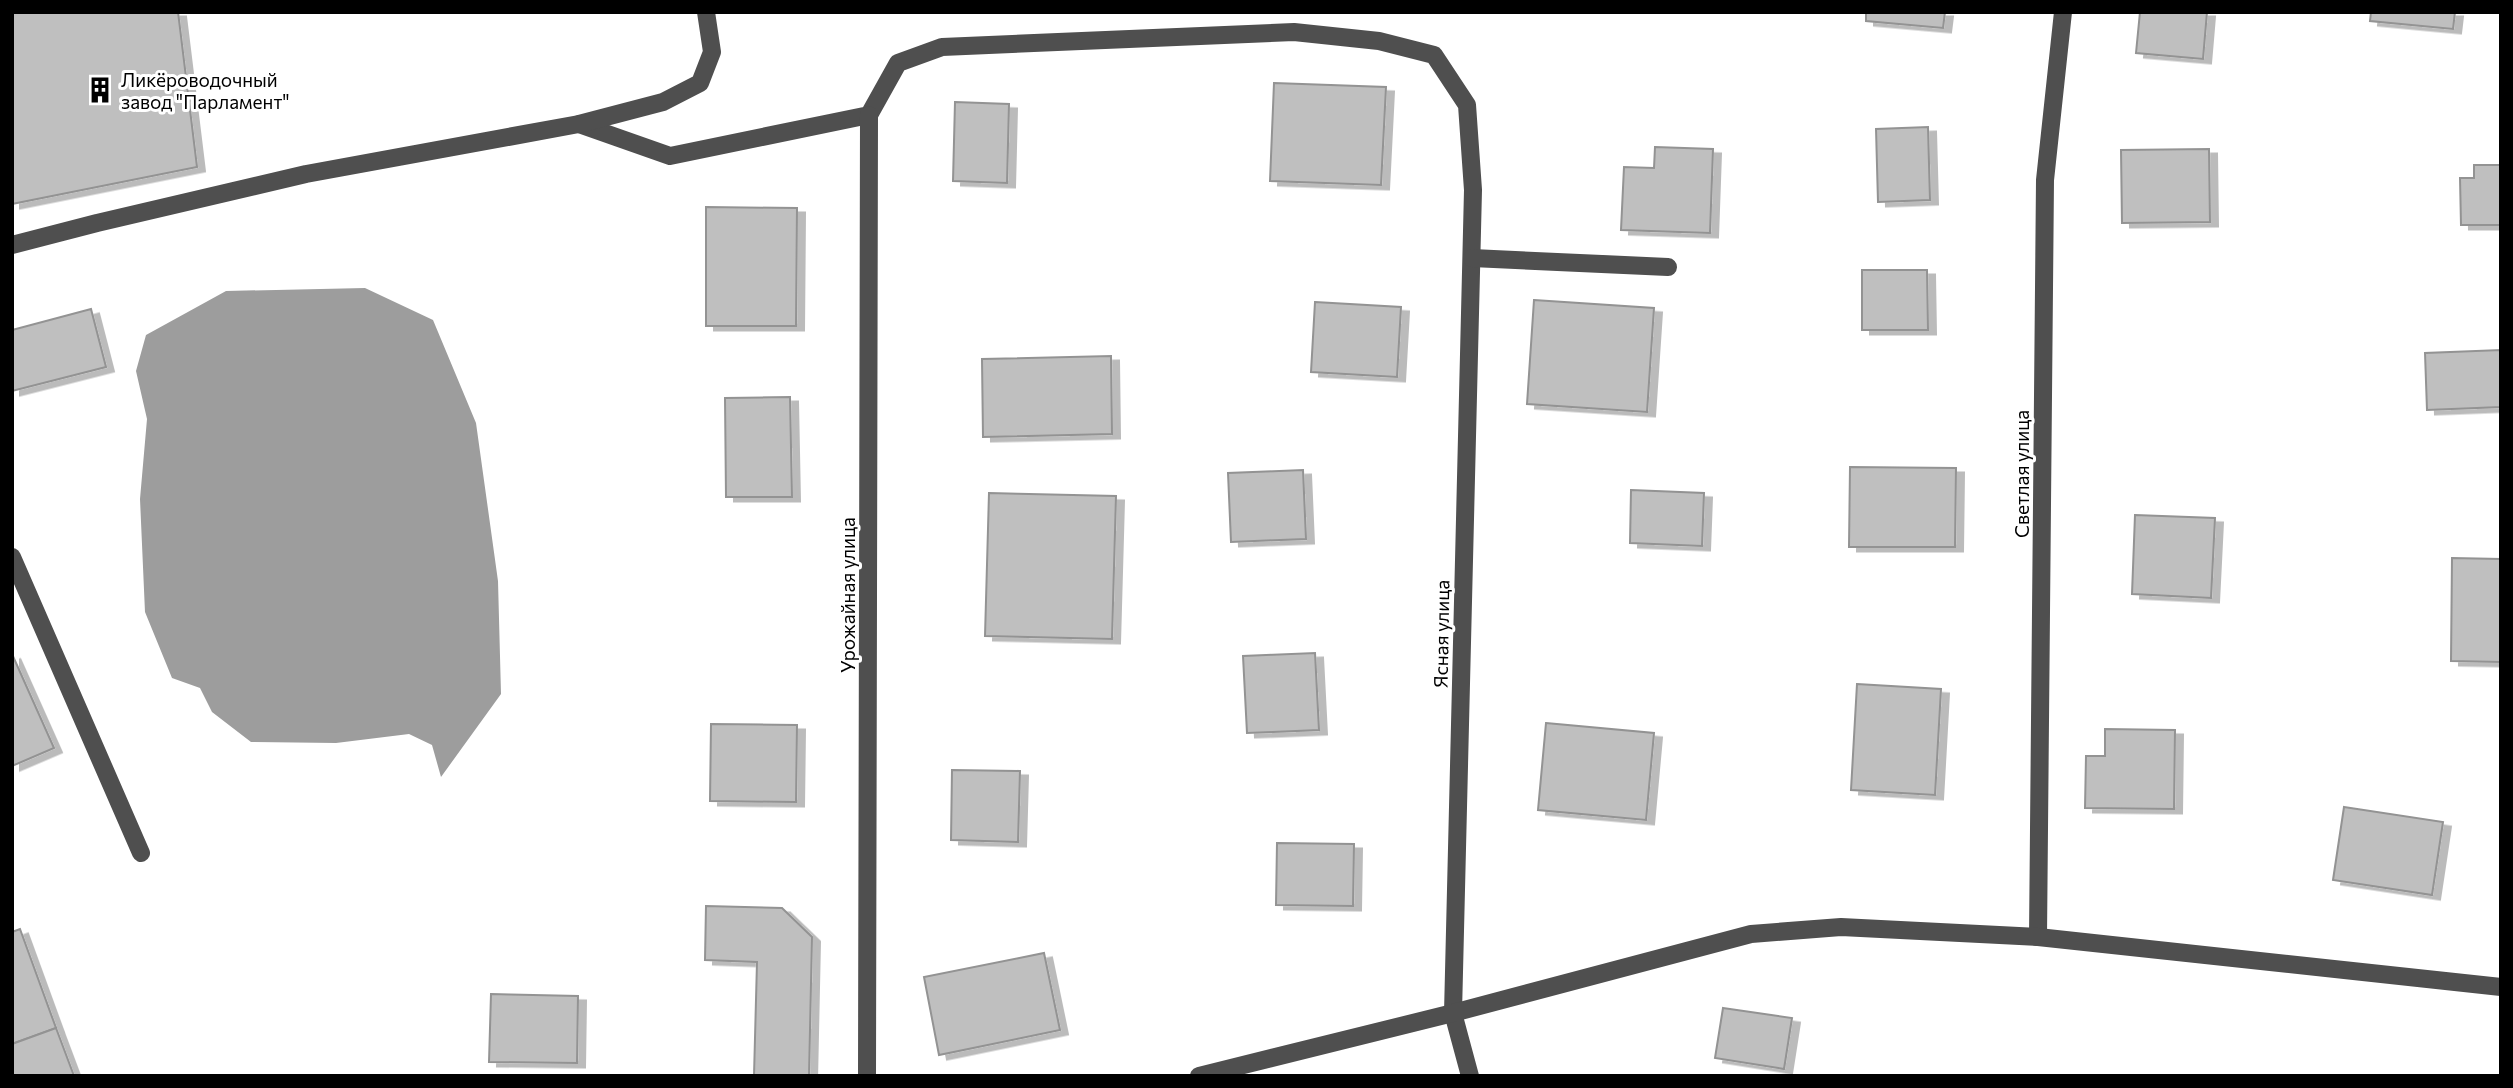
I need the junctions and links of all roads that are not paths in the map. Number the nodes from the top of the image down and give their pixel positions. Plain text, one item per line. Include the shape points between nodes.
1 (706, 12) edge
2 (2063, 12) edge
3 (869, 115) junction
4 (579, 124) junction
5 (12, 245) edge
6 (1472, 258) junction
7 (1668, 267) dead end
8 (12, 557) edge
9 (141, 853) dead end
10 (2038, 937) junction
11 (2501, 987) edge
12 (1453, 1013) junction
13 (867, 1076) edge
14 (1199, 1076) edge
15 (1470, 1076) edge

1 - 4 street via 712,52 700,83 663,102
2 - 10 street, Светлая улица via 2045,180
3 - 4 street via 670,156
3 - 6 street, Ясная улица via 898,63 942,47 1294,32 1379,41 1434,55 1468,105
3 - 13 street, Урожайная улица
4 - 5 street via 306,174
6 - 7 street
6 - 12 street, Ясная улица
8 - 9 street
10 - 11 street
10 - 12 street via 1840,927 1751,934
12 - 14 street
12 - 15 street, Ясная улица

